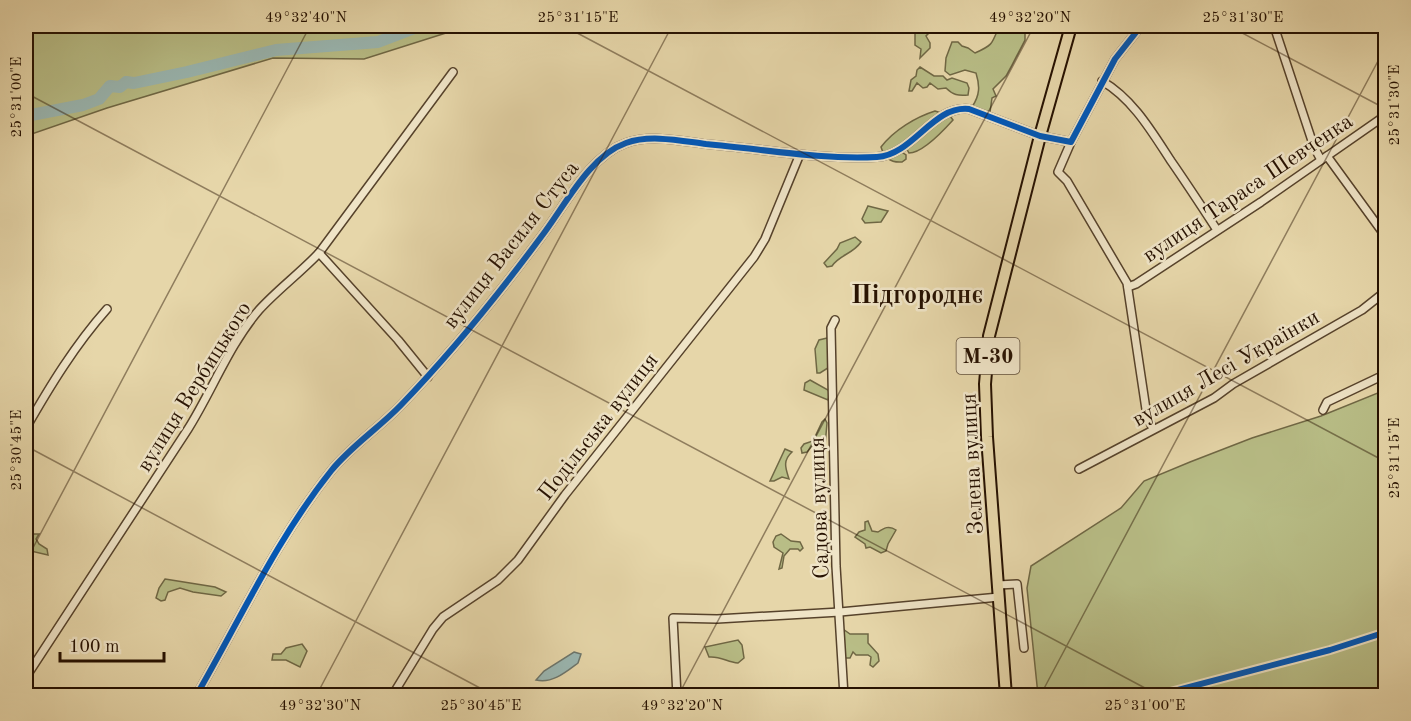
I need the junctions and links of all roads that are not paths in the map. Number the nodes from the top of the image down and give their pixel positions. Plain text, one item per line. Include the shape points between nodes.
1 (1071, 26) edge
2 (1141, 26) edge
3 (1274, 26) edge
4 (453, 72) dead end
5 (1102, 81) junction
6 (1386, 115) edge
7 (1040, 136) junction
8 (1071, 142) junction
9 (800, 154) junction
10 (1324, 158) junction
11 (1217, 230) junction
12 (1386, 237) edge
13 (319, 253) junction
14 (1128, 287) junction
15 (1386, 291) edge
16 (107, 309) dead end
17 (835, 320) dead end
18 (1386, 374) edge
19 (428, 377) junction
20 (1323, 410) dead end
21 (26, 428) edge
22 (1153, 429) junction
23 (1079, 469) dead end
24 (998, 585) junction
25 (999, 597) junction
26 (840, 612) junction
27 (1024, 648) dead end
28 (26, 677) edge
29 (196, 696) edge
30 (392, 696) edge
31 (677, 696) edge
32 (844, 696) edge
33 (1006, 696) edge

1 - 7 highway, Зелена вулиця / М-30
2 - 5 street
3 - 10 street via 1314,147
4 - 13 street, вулиця Вербицького
5 - 8 street
5 - 11 street via 1146,123
6 - 10 street, вулиця Тараса Шевченка
7 - 8 street
7 - 9 street, вулиця Василя Стуса via 960,108 946,114 897,152 852,157
7 - 24 highway, Зелена вулиця / М-30 via 989,336 985,384
8 - 14 street via 1058,172 1067,181
9 - 19 street, вулиця Василя Стуса via 653,140 628,142 607,152 591,168 517,270
9 - 30 street, Подільська вулиця via 754,257 518,560 498,580 443,617 433,629
10 - 11 street, вулиця Тараса Шевченка
10 - 12 street
11 - 14 street, вулиця Тараса Шевченка
13 - 19 street
13 - 28 street, вулиця Вербицького via 259,310 243,332 194,420
14 - 22 street
15 - 22 street, вулиця Лесі Українки via 1362,310 1214,398
16 - 21 street via 86,333
17 - 26 street, Садова вулиця via 831,328
18 - 20 street via 1327,402
19 - 29 street, вулиця Василя Стуса via 332,470 281,543
22 - 23 street, вулиця Лесі Українки
24 - 25 highway, Зелена вулиця / М-30
24 - 27 street via 1017,584
25 - 26 street
25 - 33 highway, Зелена вулиця / М-30
26 - 31 street via 673,618
26 - 32 street, Садова вулиця

